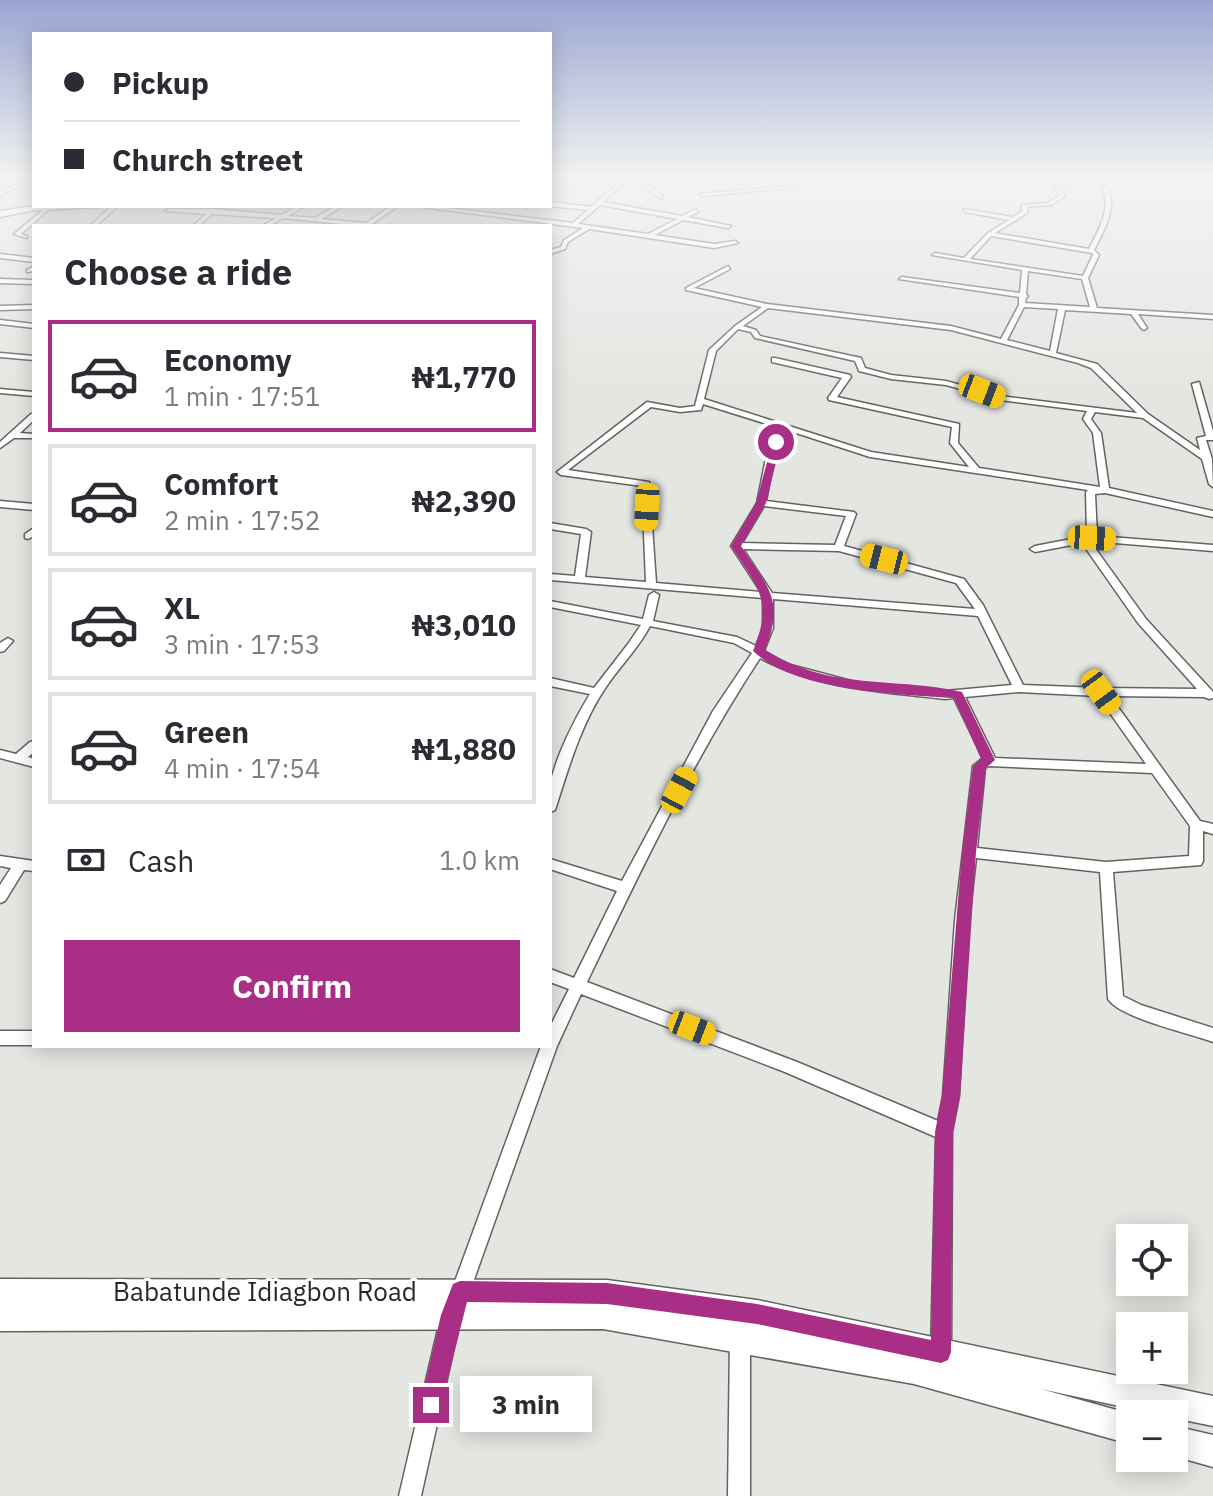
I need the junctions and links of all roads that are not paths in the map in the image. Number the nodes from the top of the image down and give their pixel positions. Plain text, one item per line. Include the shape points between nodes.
1 (974, 251) edge
2 (1091, 251) edge
3 (935, 255) dead end
4 (0, 256) edge
5 (32, 260) edge
6 (965, 260) junction
7 (728, 268) dead end
8 (1025, 270) junction
9 (1085, 278) junction
10 (902, 279) dead end
11 (0, 281) edge
12 (32, 282) edge
13 (1025, 296) junction
14 (1022, 305) junction
15 (32, 306) edge
16 (767, 306) junction
17 (2, 307) edge
18 (1062, 308) junction
19 (1094, 310) junction
20 (1134, 313) junction
21 (1211, 320) edge
22 (2, 324) edge
23 (32, 326) edge
24 (737, 327) junction
25 (1144, 328) dead end
26 (1003, 342) junction
27 (1053, 352) junction
28 (0, 355) edge
29 (32, 358) edge
30 (775, 360) dead end
31 (1196, 384) dead end
32 (0, 391) edge
33 (32, 394) edge
34 (702, 401) junction
35 (1208, 402) edge
36 (1092, 410) junction
37 (1145, 416) junction
38 (32, 418) edge
39 (787, 429) junction
40 (13, 435) junction
41 (32, 436) edge
42 (1212, 438) edge
43 (0, 446) edge
44 (1208, 459) junction
45 (977, 471) junction
46 (1213, 484) edge
47 (1105, 490) junction
48 (761, 503) junction
49 (0, 504) edge
50 (32, 507) edge
51 (1213, 514) edge
52 (552, 526) edge
53 (1088, 538) junction
54 (736, 546) junction
55 (839, 548) junction
56 (1213, 548) edge
57 (1035, 549) dead end
58 (552, 577) edge
59 (580, 578) junction
60 (653, 590) junction
61 (768, 594) junction
62 (552, 604) edge
63 (980, 613) junction
64 (649, 623) junction
65 (759, 651) junction
66 (552, 682) edge
67 (1019, 688) junction
68 (597, 692) junction
69 (1101, 692) junction
70 (958, 694) junction
71 (1210, 696) edge
72 (32, 747) edge
73 (0, 754) edge
74 (18, 759) junction
75 (988, 760) junction
76 (32, 762) edge
77 (1157, 769) junction
78 (552, 800) edge
79 (1196, 825) junction
80 (1213, 829) edge
81 (969, 852) junction
82 (0, 861) edge
83 (27, 865) edge
84 (552, 865) edge
85 (1106, 867) junction
86 (625, 888) junction
87 (0, 897) edge
88 (552, 976) edge
89 (577, 986) junction
90 (1213, 1035) edge
91 (0, 1038) edge
92 (32, 1038) edge
93 (552, 1038) edge
94 (548, 1048) edge
95 (944, 1132) junction
96 (13, 1292) edge
97 (456, 1303) junction
98 (0, 1317) edge
99 (740, 1339) junction
100 (941, 1352) junction
101 (1213, 1411) edge
102 (1116, 1425) edge
103 (1188, 1445) edge
104 (1213, 1451) edge
105 (410, 1496) edge
106 (739, 1496) edge

1 - 6 street
2 - 9 street via 1096,255
3 - 6 street
4 - 5 street
6 - 8 street
7 - 16 street via 688,289
8 - 9 street
8 - 13 street
9 - 19 street
10 - 13 street
11 - 12 street
13 - 14 street
14 - 18 street
14 - 26 street
15 - 17 street
16 - 24 street
16 - 26 street via 951,328
18 - 19 street
18 - 27 street
19 - 20 street
20 - 21 street
20 - 25 street
22 - 23 street
24 - 34 street via 713,350
24 - 36 street via 754,331 757,337 858,360 862,369 891,377
26 - 27 street
27 - 37 street via 1094,366
28 - 29 street
30 - 45 street via 847,377 832,398 956,426 954,443
31 - 35 street
32 - 33 street
34 - 39 street
34 - 60 street via 698,408 680,410 650,404 561,472 646,484
35 - 42 street
36 - 37 street
36 - 47 street via 1087,419 1097,433
37 - 44 street
38 - 40 street
39 - 45 street via 870,454
39 - 48 street via 771,453
40 - 41 street
40 - 43 street
42 - 44 street via 1201,438
44 - 46 street
45 - 47 street
47 - 51 street
47 - 53 street via 1090,492
48 - 54 street
48 - 55 street via 851,514
49 - 50 street
52 - 59 street via 586,532
53 - 56 street
53 - 57 street
53 - 71 street via 1142,621
54 - 55 street
54 - 61 street
55 - 63 street via 960,581
58 - 59 street
59 - 60 street
60 - 61 street
60 - 64 street
61 - 63 street
61 - 65 street via 768,628
62 - 64 street
63 - 67 street
64 - 65 street via 737,640
64 - 68 street
65 - 70 street via 783,666 855,686
65 - 86 street via 719,711
66 - 68 street
67 - 69 street
67 - 70 street
68 - 78 street via 565,756
69 - 71 street
69 - 77 street
70 - 75 street
72 - 74 street
73 - 74 street
74 - 76 street
75 - 77 street
75 - 81 street via 979,766
77 - 79 street
79 - 80 street
79 - 85 street via 1196,861
81 - 85 street
81 - 95 street
82 - 83 street
83 - 87 street
84 - 86 street
85 - 90 street via 1116,999 1129,1009
86 - 89 street
88 - 89 street
89 - 93 street
89 - 95 street
91 - 92 street
94 - 97 street
95 - 100 street
96 - 97 street, Babatunde Idiagbon Road
97 - 98 street, Babatunde Idiagbon Road
97 - 99 street, Babatunde Idiagbon Road via 603,1315
97 - 100 street, Babatunde Idiagbon Road via 607,1294 757,1314
97 - 105 street
99 - 102 street, Babatunde Idiagbon Road via 914,1369
99 - 106 street
100 - 101 street, Babatunde Idiagbon Road
103 - 104 street

